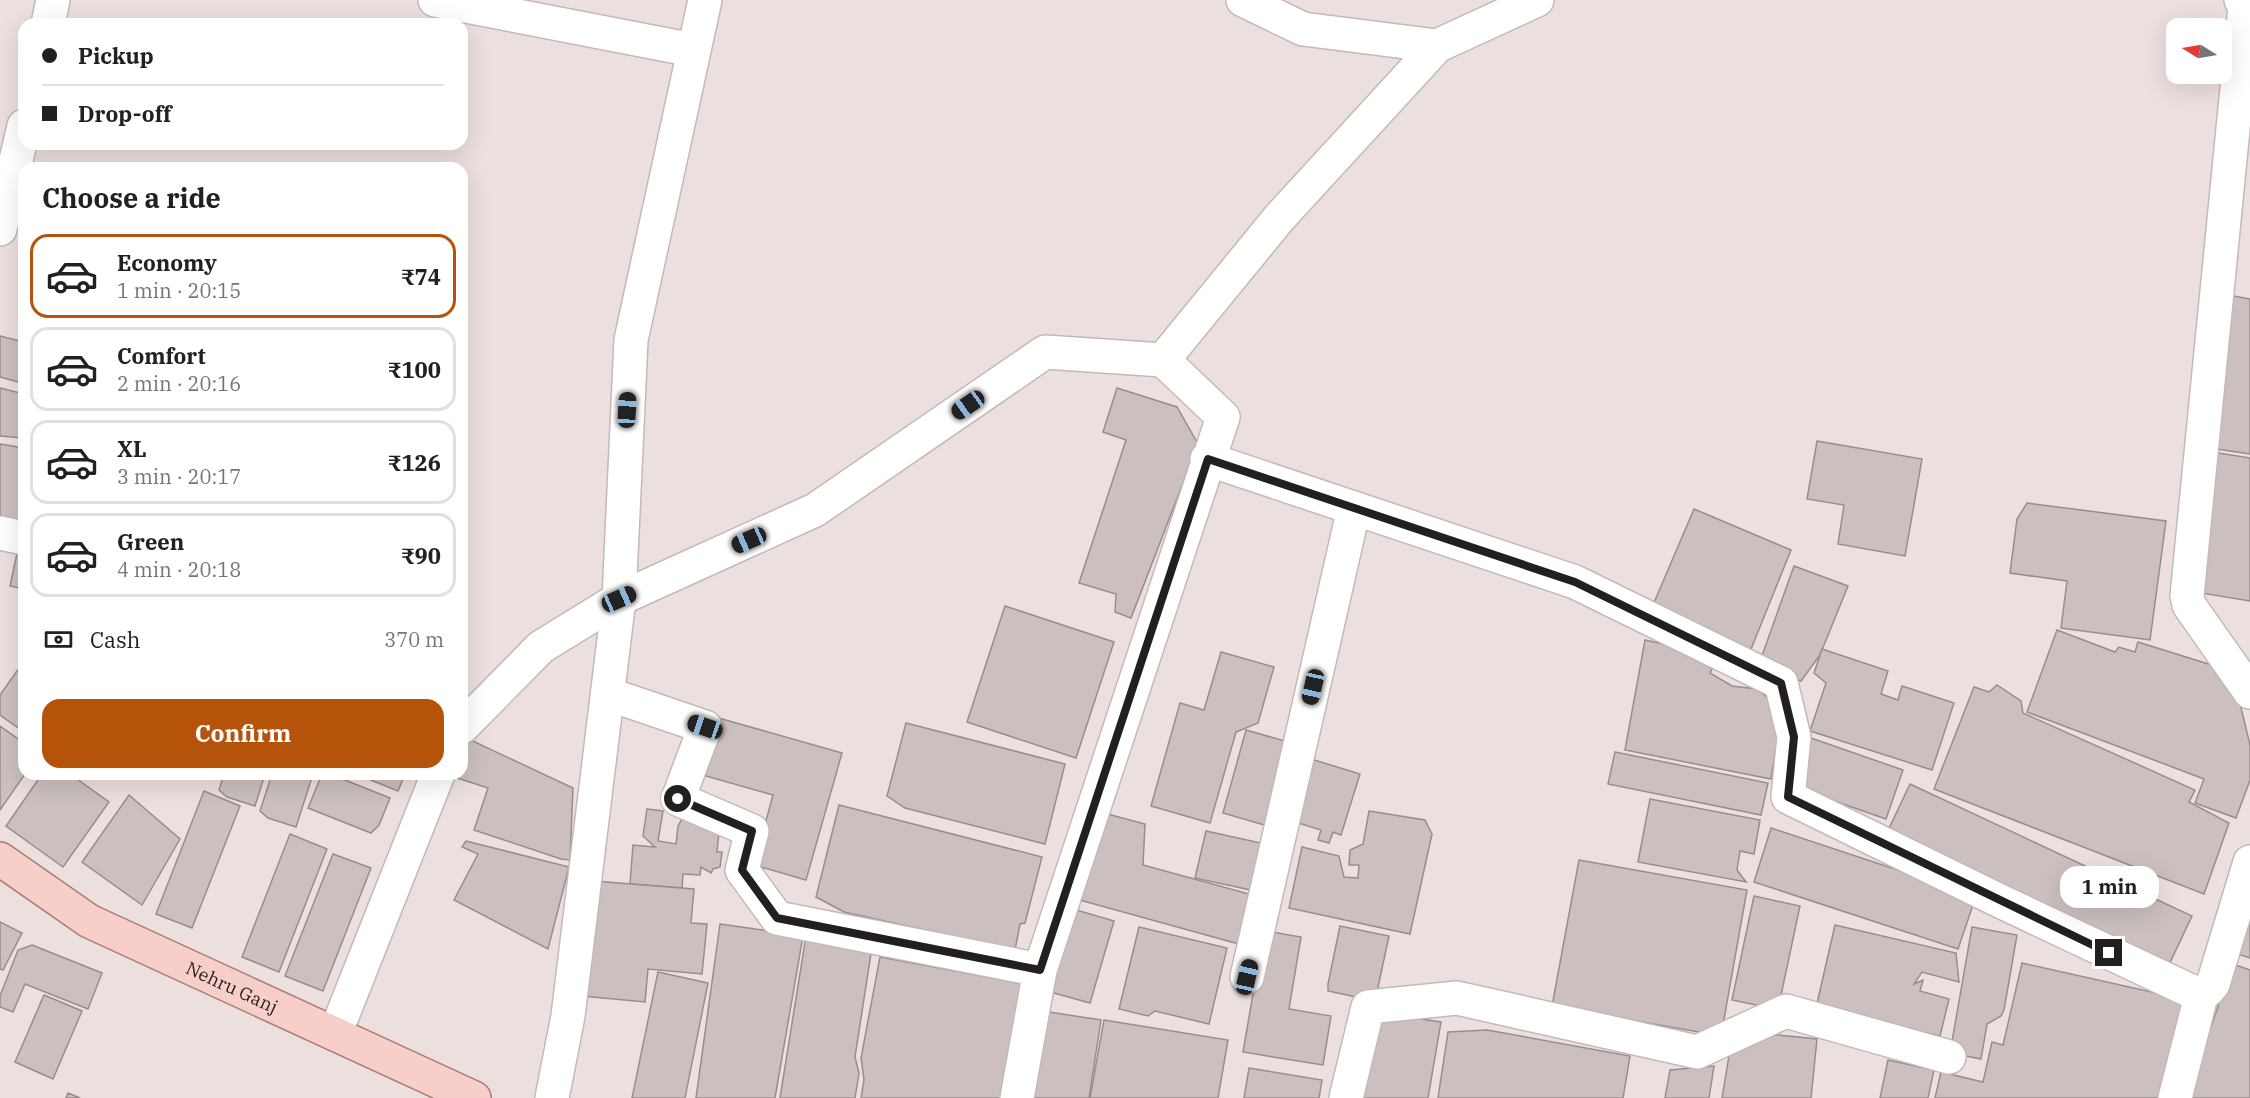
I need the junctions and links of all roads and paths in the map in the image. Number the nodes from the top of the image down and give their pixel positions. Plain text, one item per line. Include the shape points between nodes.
1 (54, 0) edge
2 (435, 0) edge
3 (705, 0) edge
4 (1243, 0) edge
5 (1537, 0) edge
6 (2241, 0) edge
7 (50, 18) edge
8 (1437, 46) junction
9 (693, 50) junction
10 (18, 150) edge
11 (0, 229) edge
12 (0, 236) edge
13 (18, 238) edge
14 (1163, 360) junction
15 (1208, 459) junction
16 (1354, 508) junction
17 (0, 533) edge
18 (18, 537) edge
19 (619, 599) junction
20 (2250, 692) edge
21 (608, 694) junction
22 (468, 721) edge
23 (436, 780) edge
24 (0, 859) edge
25 (2250, 862) edge
26 (1040, 970) junction
27 (1247, 977) dead end
28 (2202, 992) junction
29 (335, 1034) junction
30 (1949, 1057) dead end
31 (474, 1098) edge
32 (552, 1098) edge
33 (1017, 1098) edge
34 (1346, 1098) edge
35 (2175, 1098) edge

1 - 7 street
2 - 9 street
3 - 9 street
4 - 8 street via 1302,29
5 - 8 street
6 - 20 street via 2245,8 2187,596 2189,605
8 - 14 street via 1280,217
9 - 19 street via 631,340
10 - 11 street
12 - 13 street
14 - 15 street via 1222,417
14 - 19 street via 1045,352 815,510
15 - 16 street
15 - 26 street
16 - 27 street
16 - 28 street via 1575,582 1781,683 1794,737 1788,797 2195,993
17 - 18 street
19 - 21 street
19 - 22 street via 541,647
21 - 26 street via 705,727 678,799 752,831 742,870 777,918
21 - 32 street via 568,1016
23 - 29 street
24 - 29 main road, Nehru Ganj via 89,921
25 - 28 street via 2213,984
26 - 33 street
28 - 35 street
29 - 31 main road, Nehru Ganj
30 - 34 street via 1786,1011 1697,1052 1457,998 1368,1007

